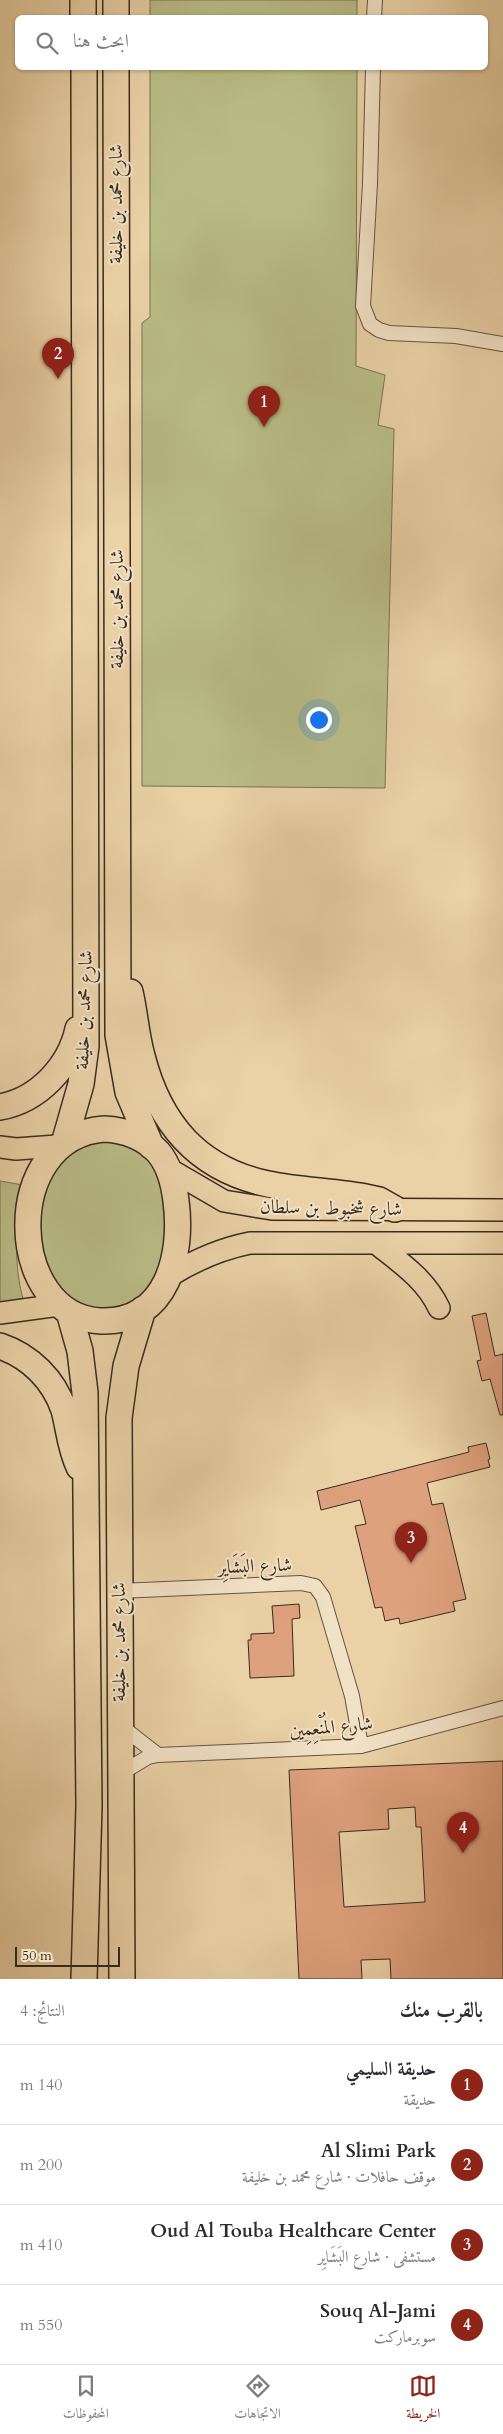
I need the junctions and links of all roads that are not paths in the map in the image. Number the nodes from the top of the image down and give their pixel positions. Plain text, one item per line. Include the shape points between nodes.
1 (83, 0) edge
2 (116, 0) edge
3 (375, 0) edge
4 (83, 15) edge
5 (116, 15) edge
6 (374, 15) edge
7 (84, 70) edge
8 (116, 70) edge
9 (373, 70) edge
10 (503, 344) edge
11 (118, 951) junction
12 (86, 998) junction
13 (0, 1107) edge
14 (61, 1143) junction
15 (151, 1146) junction
16 (0, 1147) edge
17 (169, 1169) junction
18 (395, 1210) junction
19 (503, 1210) edge
20 (377, 1244) junction
21 (500, 1246) edge
22 (171, 1275) junction
23 (64, 1308) junction
24 (439, 1308) dead end
25 (143, 1309) junction
26 (0, 1314) edge
27 (0, 1346) edge
28 (86, 1480) junction
29 (119, 1591) junction
30 (503, 1708) edge
31 (120, 1725) junction
32 (361, 1746) junction
33 (158, 1755) junction
34 (120, 1774) junction
35 (84, 1979) edge
36 (122, 1979) edge

1 - 4 highway
2 - 5 highway
3 - 6 street
7 - 12 highway, شارع محمد بن خليفة
8 - 11 highway, شارع محمد بن خليفة
9 - 10 street via 370,201 363,295 365,316 378,330 389,333 456,336
11 - 15 highway, شارع محمد بن خليفة via 120,1054 134,1110
11 - 18 highway via 150,1084 167,1120 182,1139 206,1158 251,1180 370,1198
12 - 13 highway via 76,1039 66,1061 42,1087 26,1098
12 - 14 highway, شارع محمد بن خليفة via 86,1046 81,1084
14 - 15 highway via 84,1132 109,1129 133,1135
14 - 16 main road via 16,1149
14 - 23 highway via 38,1169 29,1195 26,1223 30,1254 38,1277 44,1289
15 - 17 highway
17 - 18 main road, شارع شخبوط بن سلطان via 224,1200 249,1206
17 - 22 highway via 176,1195 178,1222
18 - 19 main road, شارع شخبوط بن سلطان
20 - 21 main road, شارع شخبوط بن سلطان
20 - 22 main road, شارع شخبوط بن سلطان via 250,1243 223,1248
20 - 24 main road via 418,1276
22 - 25 highway via 160,1294
23 - 25 highway via 90,1319 106,1320 123,1318
23 - 26 main road
23 - 28 highway, شارع محمد بن خليفة via 78,1344 83,1372
25 - 29 highway, شارع محمد بن خليفة via 126,1366 119,1418
27 - 28 highway via 28,1360 54,1388 64,1411 75,1459
28 - 35 highway, شارع محمد بن خليفة via 89,1806
29 - 31 highway, شارع محمد بن خليفة
29 - 32 street, شارع البَشَايِر via 301,1583 314,1586 323,1597 345,1669
30 - 32 street, شارع المُنْعِمِين
31 - 33 street
31 - 34 highway, شارع محمد بن خليفة
32 - 33 street, شارع المُنْعِمِين
33 - 34 street, شارع المُنْعِمِين via 148,1757
34 - 36 highway, شارع محمد بن خليفة

